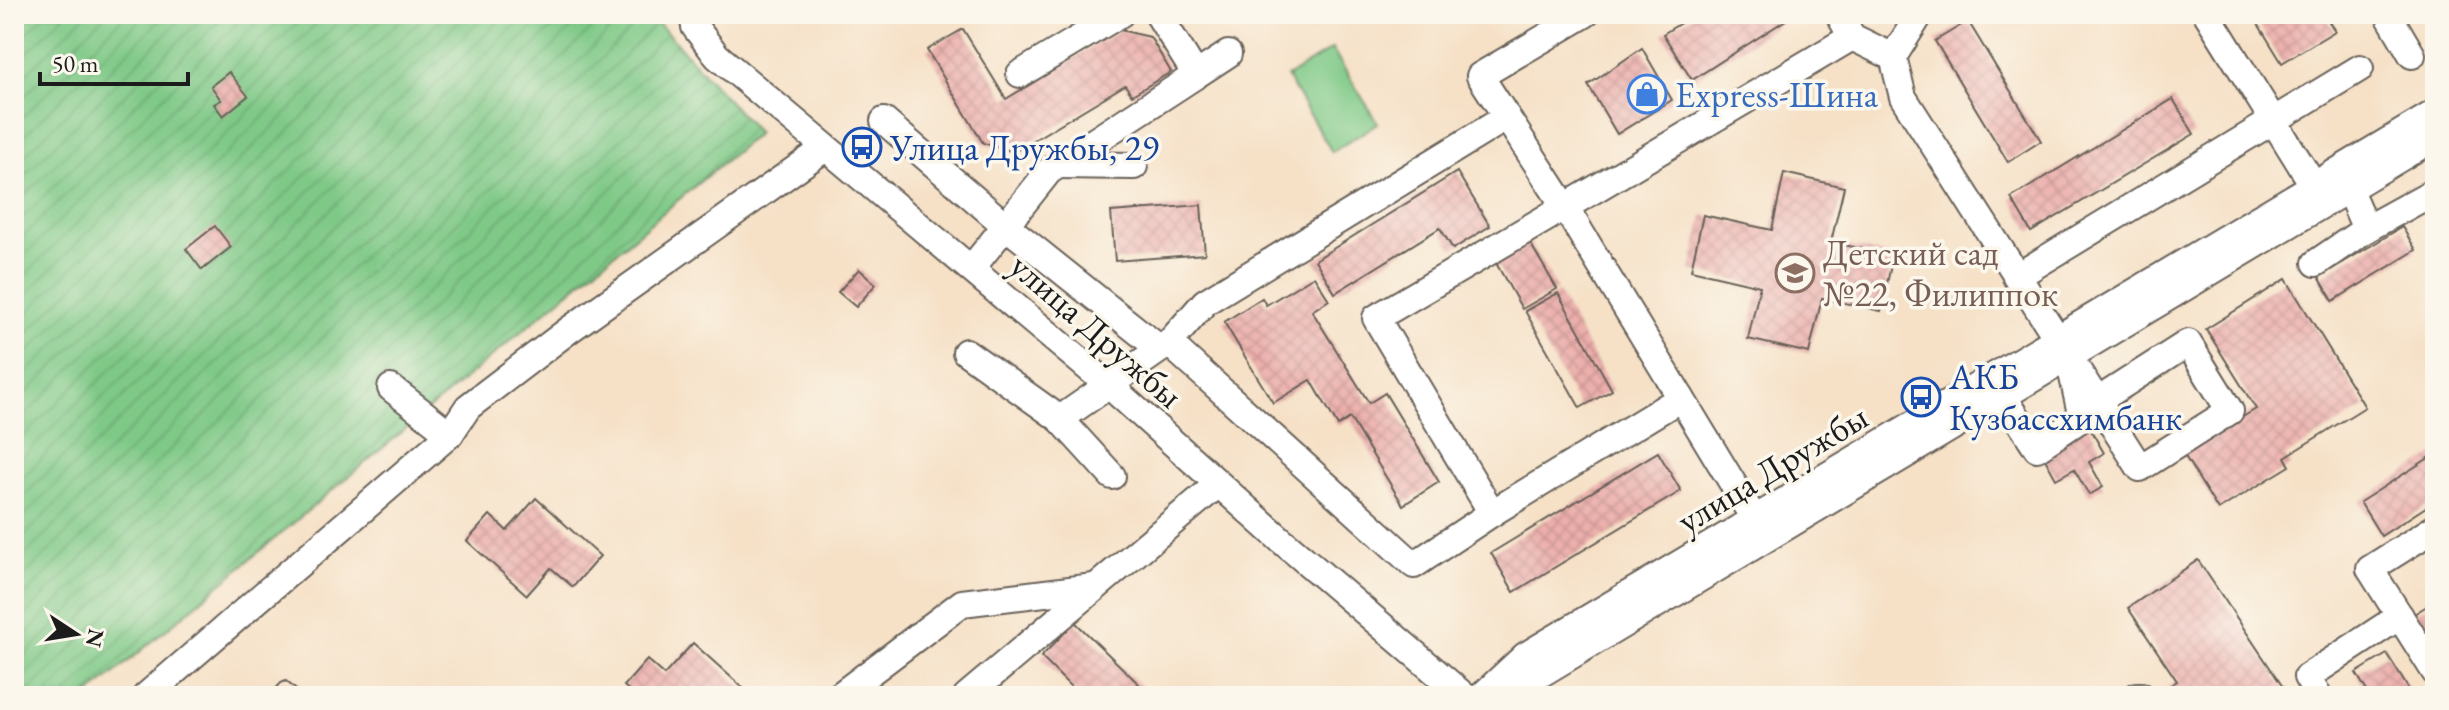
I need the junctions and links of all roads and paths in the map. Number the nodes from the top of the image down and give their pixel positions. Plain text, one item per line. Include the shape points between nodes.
1 (693, 14) edge
2 (1120, 14) edge
3 (1158, 14) edge
4 (1585, 14) edge
5 (1839, 14) edge
6 (1920, 14) edge
7 (2207, 14) edge
8 (2388, 14) edge
9 (1852, 37) junction
10 (1228, 54) dead end
11 (2412, 55) dead end
12 (1893, 57) junction
13 (2360, 68) dead end
14 (1020, 74) dead end
15 (1196, 75) junction
16 (2435, 113) edge
17 (1507, 117) junction
18 (2270, 120) junction
19 (884, 121) dead end
20 (2435, 137) edge
21 (824, 149) junction
22 (1057, 165) junction
23 (1134, 166) dead end
24 (2314, 186) junction
25 (2349, 190) junction
26 (2435, 191) edge
27 (1565, 207) junction
28 (1006, 226) junction
29 (2366, 229) junction
30 (2316, 263) dead end
31 (971, 269) junction
32 (2016, 277) junction
33 (1165, 346) junction
34 (2064, 348) junction
35 (966, 352) dead end
36 (1110, 386) junction
37 (391, 388) dead end
38 (2003, 396) junction
39 (1681, 398) junction
40 (2099, 400) junction
41 (1060, 419) junction
42 (450, 434) junction
43 (1112, 476) dead end
44 (1218, 484) junction
45 (1492, 513) junction
46 (1755, 520) junction
47 (2435, 528) edge
48 (1094, 587) junction
49 (2400, 616) junction
50 (2435, 672) edge
51 (146, 696) edge
52 (839, 696) edge
53 (967, 696) edge
54 (1464, 696) edge
55 (1482, 696) edge
56 (1491, 696) edge
57 (2318, 696) edge

1 - 21 street, улица Дружбы via 695,27 717,56
2 - 14 street
3 - 15 street
4 - 17 street via 1480,76
5 - 9 street
6 - 12 street
7 - 18 street
8 - 11 street
9 - 12 street
9 - 27 street
10 - 15 street
12 - 32 street via 1903,97
13 - 18 street
15 - 22 street
16 - 24 street, улица Дружбы
17 - 27 street
17 - 33 street via 1205,302
18 - 24 street
18 - 32 street
19 - 28 street
20 - 25 street, улица Дружбы
21 - 31 street, улица Дружбы
21 - 42 street via 569,330 468,407
22 - 23 street
22 - 28 street
24 - 34 street, улица Дружбы
25 - 29 street
25 - 34 street, улица Дружбы
26 - 29 street
27 - 39 street
27 - 45 street via 1376,318
28 - 31 street
28 - 33 street
29 - 30 street
31 - 36 street, улица Дружбы
32 - 34 street
33 - 36 street
33 - 45 street via 1414,565
34 - 38 street, улица Дружбы
34 - 38 street via 2082,418 2037,448
34 - 40 street
34 - 46 street, улица Дружбы
35 - 41 street
36 - 41 street
36 - 44 street, улица Дружбы
37 - 42 street
38 - 56 street, улица Дружбы via 1537,676
39 - 45 street
39 - 46 street
40 - 40 street via 2140,468 2230,411 2188,343
41 - 43 street
42 - 51 street
44 - 48 street
44 - 54 street, улица Дружбы
46 - 55 street, улица Дружбы via 1525,656
47 - 49 street via 2370,569
48 - 52 street via 962,603
48 - 53 street
49 - 50 street
49 - 57 street via 2307,677

